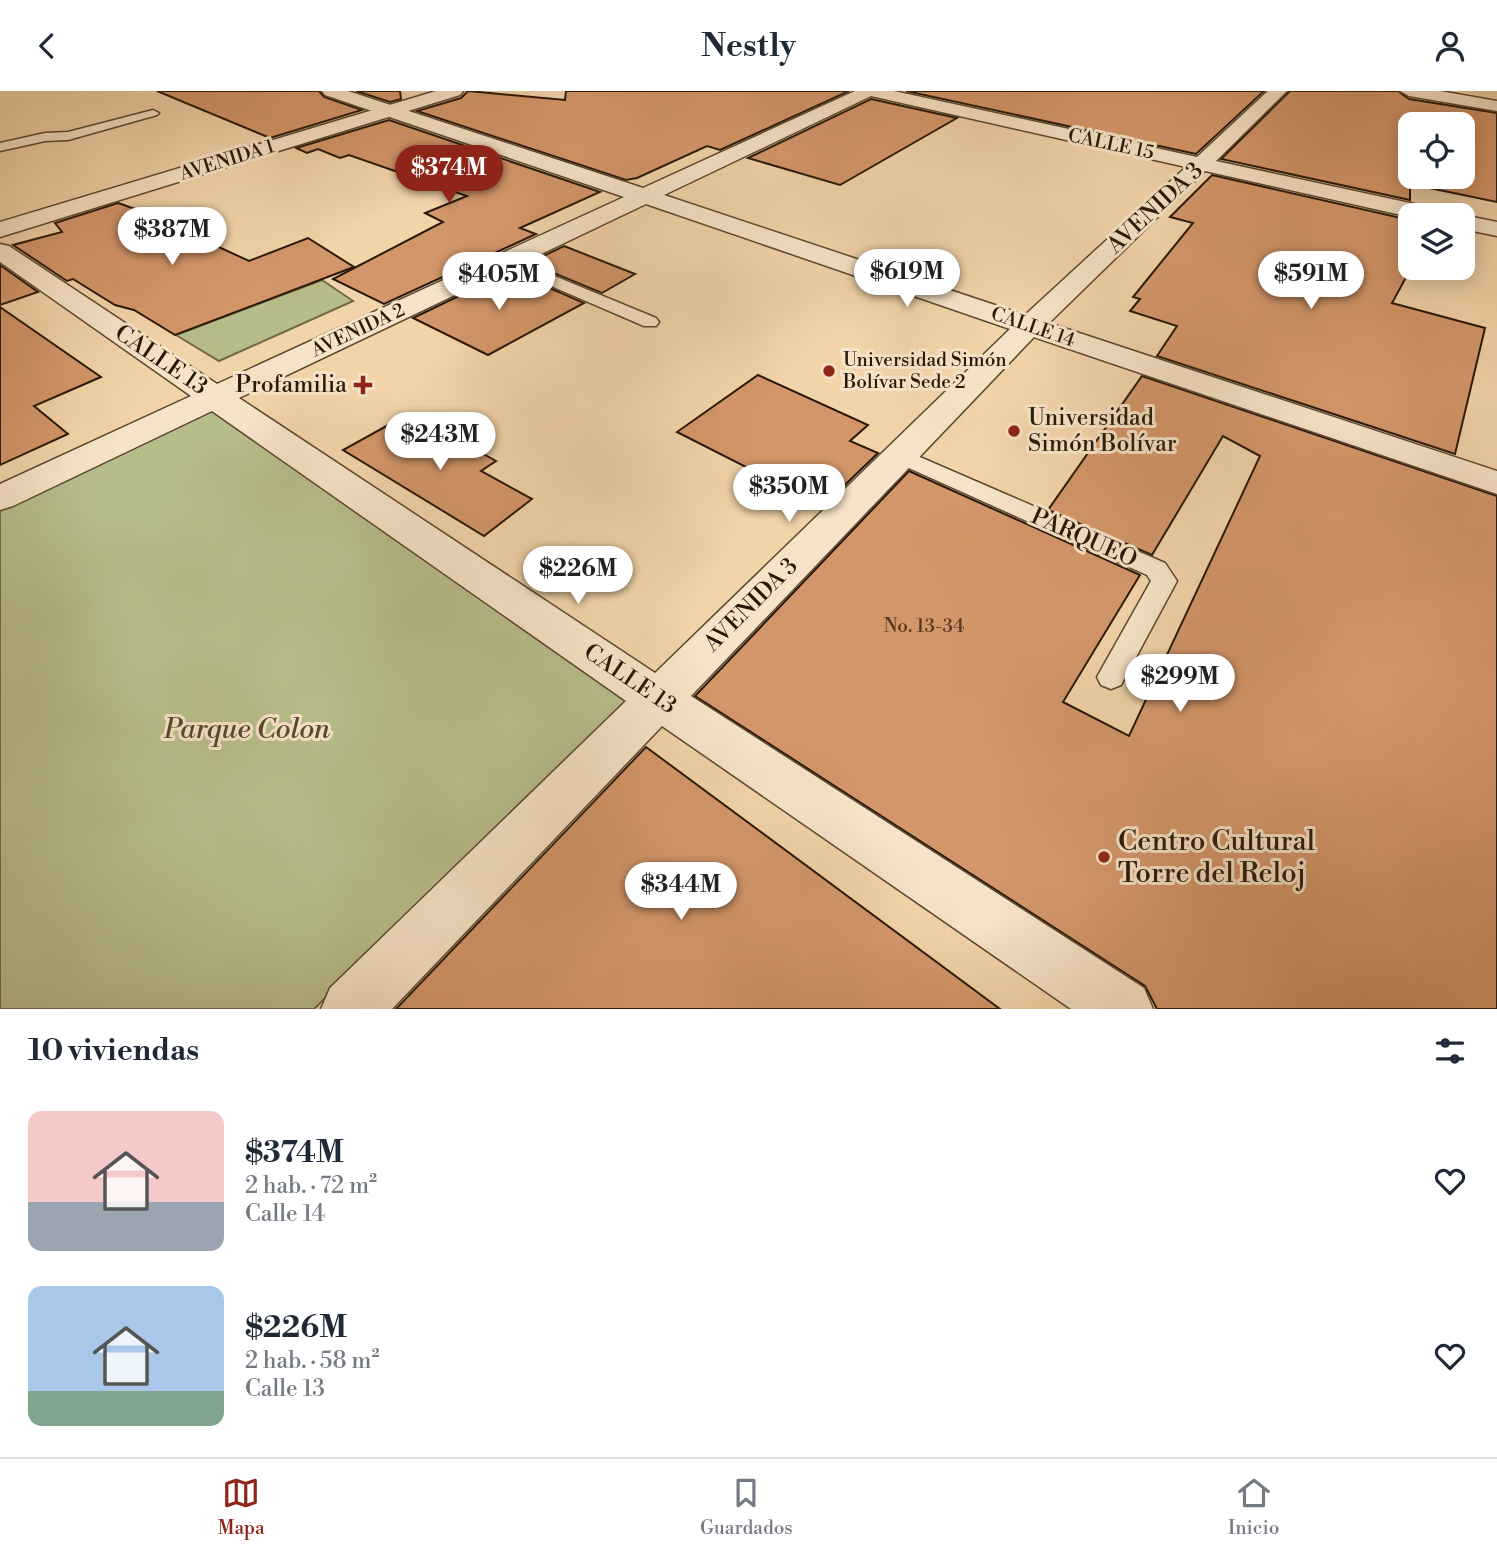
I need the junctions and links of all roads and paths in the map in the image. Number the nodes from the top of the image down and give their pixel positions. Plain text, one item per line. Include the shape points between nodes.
1 (454, 91) edge
2 (869, 91) edge
3 (1278, 91) edge
4 (1409, 91) edge
5 (339, 92) edge
6 (1497, 106) edge
7 (390, 111) junction
8 (153, 113) dead end
9 (0, 148) edge
10 (1202, 164) junction
11 (644, 196) junction
12 (1398, 207) edge
13 (1475, 224) edge
14 (1497, 229) edge
15 (0, 230) edge
16 (0, 251) edge
17 (506, 261) junction
18 (650, 322) dead end
19 (1029, 326) junction
20 (215, 397) junction
21 (899, 455) junction
22 (1497, 483) edge
23 (0, 498) edge
24 (1111, 677) dead end
25 (658, 699) junction
26 (351, 1009) edge
27 (1123, 1009) edge

1 - 7 street, AVENIDA 1
2 - 10 street, CALLE 15
2 - 11 street, AVENIDA 2
3 - 10 street, AVENIDA 3
4 - 6 street
5 - 7 street, CALLE 14
7 - 11 street, CALLE 14
7 - 15 street, AVENIDA 1
8 - 9 lane
10 - 12 street, CALLE 15
10 - 19 street, AVENIDA 3
11 - 17 street, AVENIDA 2
11 - 19 street, CALLE 14
13 - 14 street
16 - 20 street, CALLE 13
17 - 18 lane
17 - 20 street, AVENIDA 2
19 - 21 street, AVENIDA 3
19 - 22 street, CALLE 14
20 - 23 street, AVENIDA 2
20 - 25 street, CALLE 13
21 - 24 lane, PARQUEO via 1162,575 1164,581
21 - 25 street, AVENIDA 3
25 - 26 street, AVENIDA 3
25 - 27 street, CALLE 13

